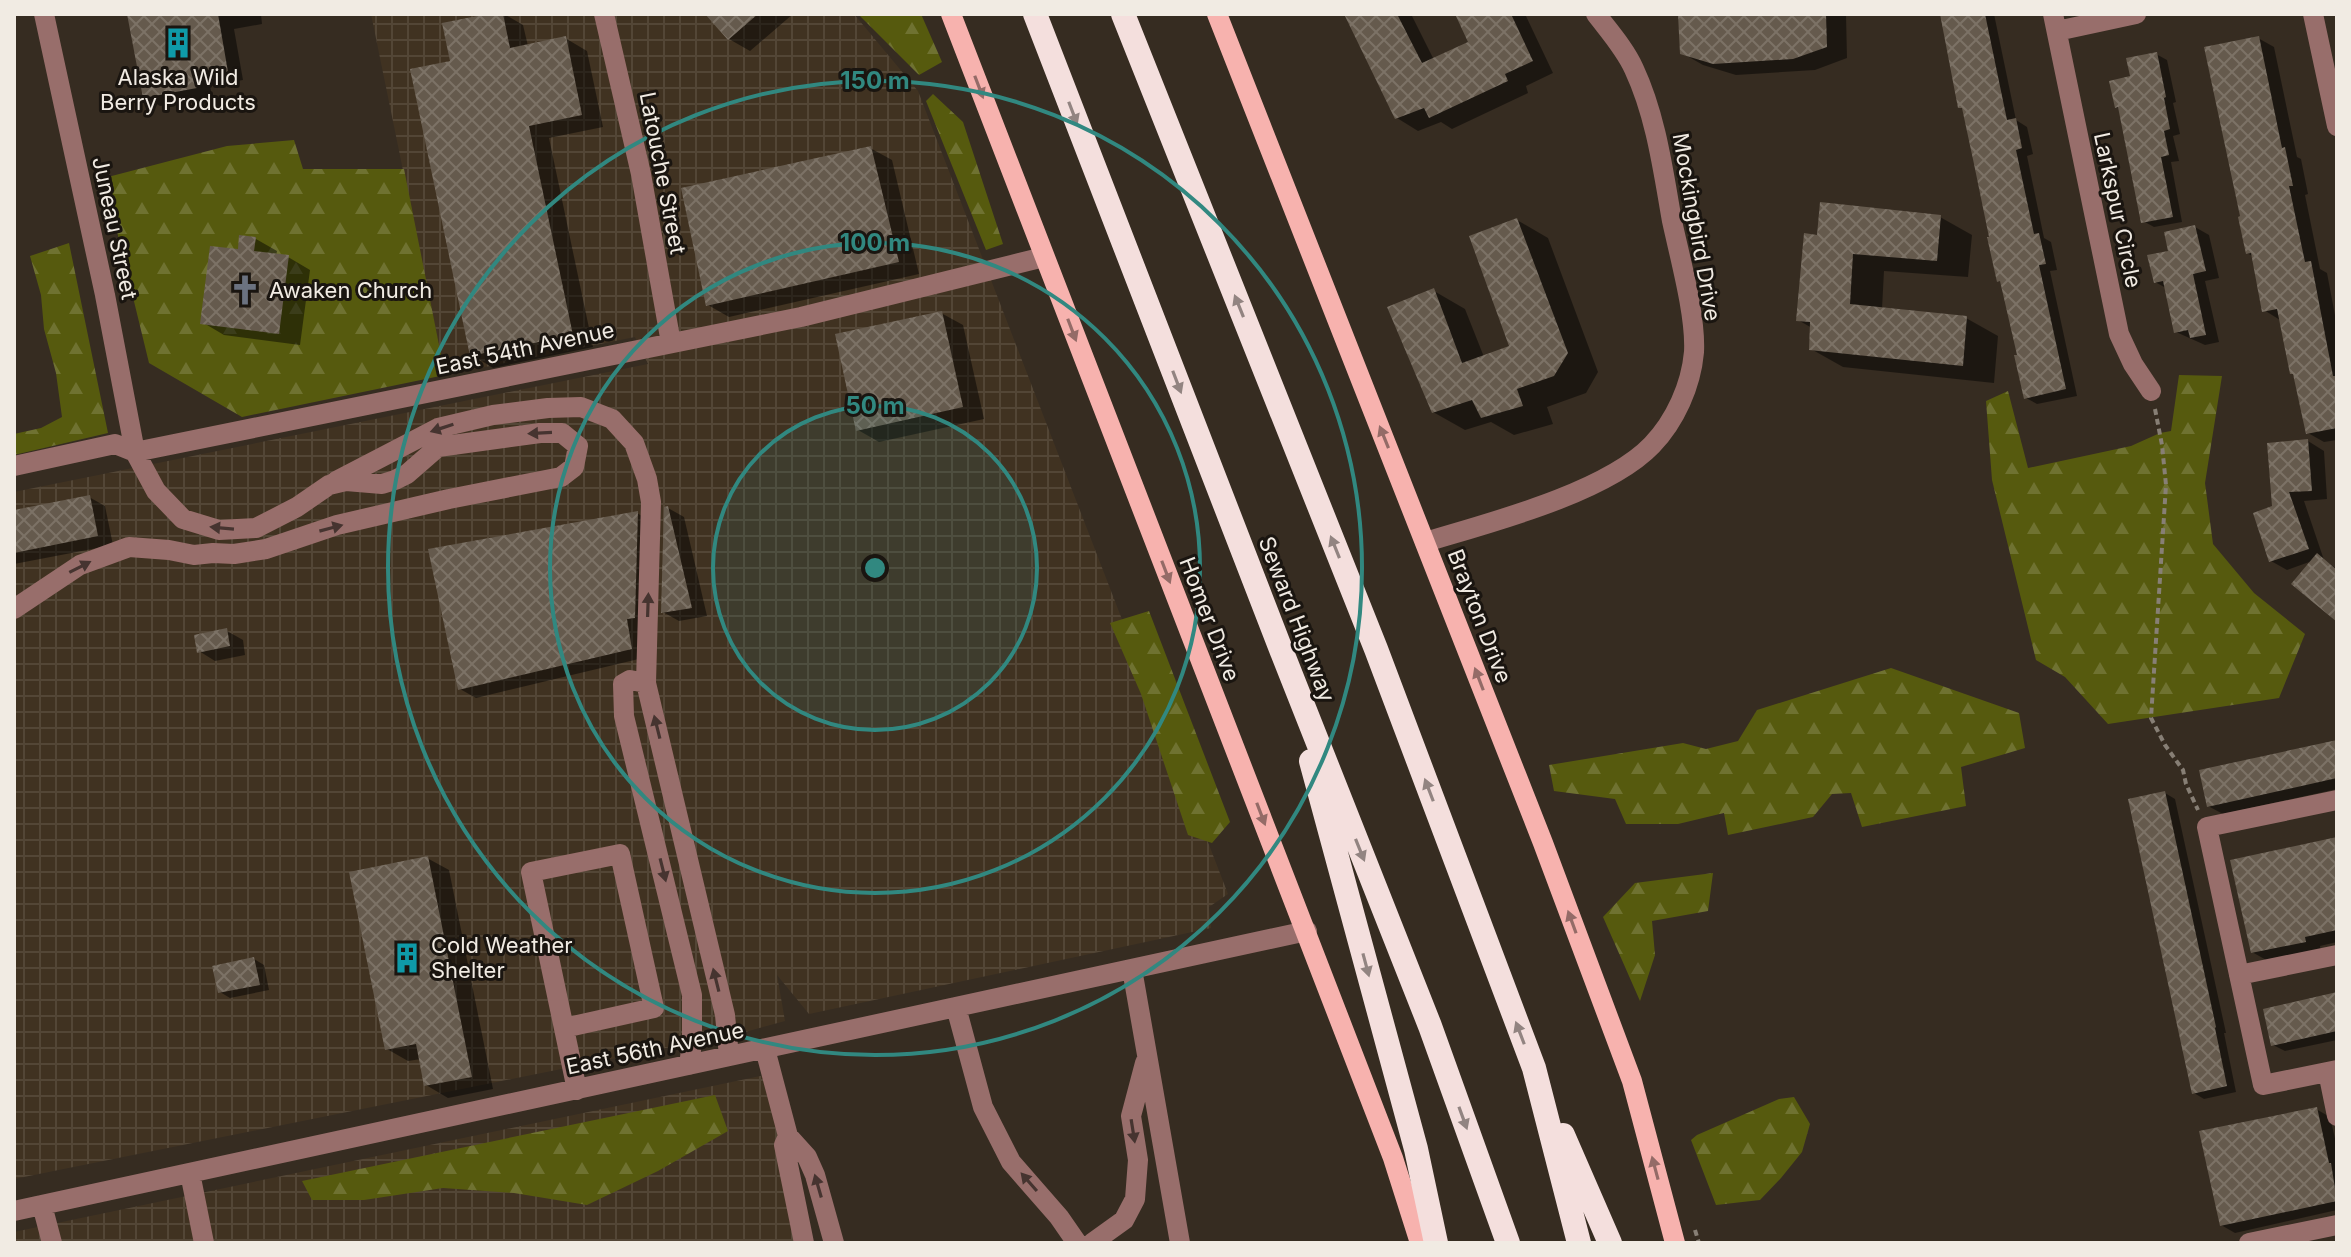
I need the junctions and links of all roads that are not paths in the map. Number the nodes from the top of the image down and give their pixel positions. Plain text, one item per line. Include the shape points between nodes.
1 (44, 14) edge
2 (604, 14) edge
3 (951, 14) edge
4 (1035, 14) edge
5 (1123, 14) edge
6 (1217, 14) edge
7 (1596, 14) edge
8 (2136, 14) edge
9 (2313, 14) edge
10 (2055, 22) edge
11 (2337, 126) edge
12 (1044, 257) junction
13 (671, 343) junction
14 (2151, 391) road end
15 (135, 452) junction
16 (14, 466) edge
17 (329, 485) junction
18 (1425, 542) junction
19 (14, 609) edge
20 (1280, 647) junction
21 (646, 683) junction
22 (2337, 800) edge
23 (1307, 931) junction
24 (2337, 955) edge
25 (1132, 969) junction
26 (2239, 975) junction
27 (956, 1007) junction
28 (564, 1028) junction
29 (765, 1049) junction
30 (729, 1056) junction
31 (1147, 1056) junction
32 (689, 1065) junction
33 (1534, 1068) junction
34 (2332, 1071) edge
35 (577, 1090) junction
36 (2337, 1116) edge
37 (788, 1136) junction
38 (190, 1173) junction
39 (42, 1205) junction
40 (14, 1211) edge
41 (2337, 1225) edge
42 (52, 1243) edge
43 (204, 1243) edge
44 (804, 1243) edge
45 (834, 1243) edge
46 (1077, 1243) edge
47 (1092, 1243) edge
48 (1180, 1243) edge
49 (1420, 1243) edge
50 (1436, 1243) edge
51 (1508, 1243) edge
52 (1579, 1243) edge
53 (1610, 1243) edge
54 (1675, 1243) edge
55 (2249, 1243) edge

1 - 15 street, Juneau Street
2 - 13 street, Latouche Street via 641,174
3 -> 12 main road, Homer Drive
4 -> 20 highway, Seward Highway
33 -> 5 highway via 1376,649
18 -> 6 main road, Brayton Drive
7 - 18 street, Mockingbird Drive via 1633,67 1654,124 1690,314 1694,351 1687,387 1667,426 1628,465 1516,515
8 - 10 street
9 - 11 street
10 - 14 street, Larkspur Circle via 2119,334
12 - 13 street, East 54th Avenue
12 -> 23 main road, Homer Drive
13 - 15 street, East 54th Avenue
15 - 16 street, East 54th Avenue via 115,444
17 -> 15 street, Juneau Street via 256,528 219,530 183,519 156,491
19 -> 17 street via 80,565 129,547 194,555 266,549 337,525 561,477 574,467 578,446 562,433 504,436 438,447 407,474 382,484
21 -> 17 street, Juneau Street via 651,502 634,443 612,419 581,407 493,415 438,428
54 -> 18 main road, Brayton Drive via 1632,1081
20 -> 50 highway via 1416,1149
20 -> 51 highway, Seward Highway via 1430,1026
30 -> 21 street, Juneau Street via 725,1015
21 -> 32 street via 623,684 622,700 692,995
22 - 26 street via 2207,827
23 - 25 street, East 56th Avenue
23 - 49 main road, Homer Drive
24 - 26 street
25 - 27 street, East 56th Avenue
25 - 31 street
26 - 34 street via 2263,1085
27 - 29 street, East 56th Avenue
46 -> 27 street via 1011,1162 997,1135 983,1107
28 - 28 street via 531,872 620,854 654,1008
28 - 35 street
29 - 30 street, East 56th Avenue
29 - 37 street
30 - 32 street, East 56th Avenue
31 -> 47 street via 1131,1116 1138,1160 1135,1199 1124,1220
31 - 48 street
32 - 35 street, East 56th Avenue
33 - 52 highway
33 - 53 highway
34 - 36 street
35 - 38 street, East 56th Avenue
37 - 44 street via 784,1145
45 -> 37 street via 815,1175
38 - 39 street, East 56th Avenue
38 - 43 street
39 - 40 street, East 56th Avenue
39 - 42 street
41 - 55 street

